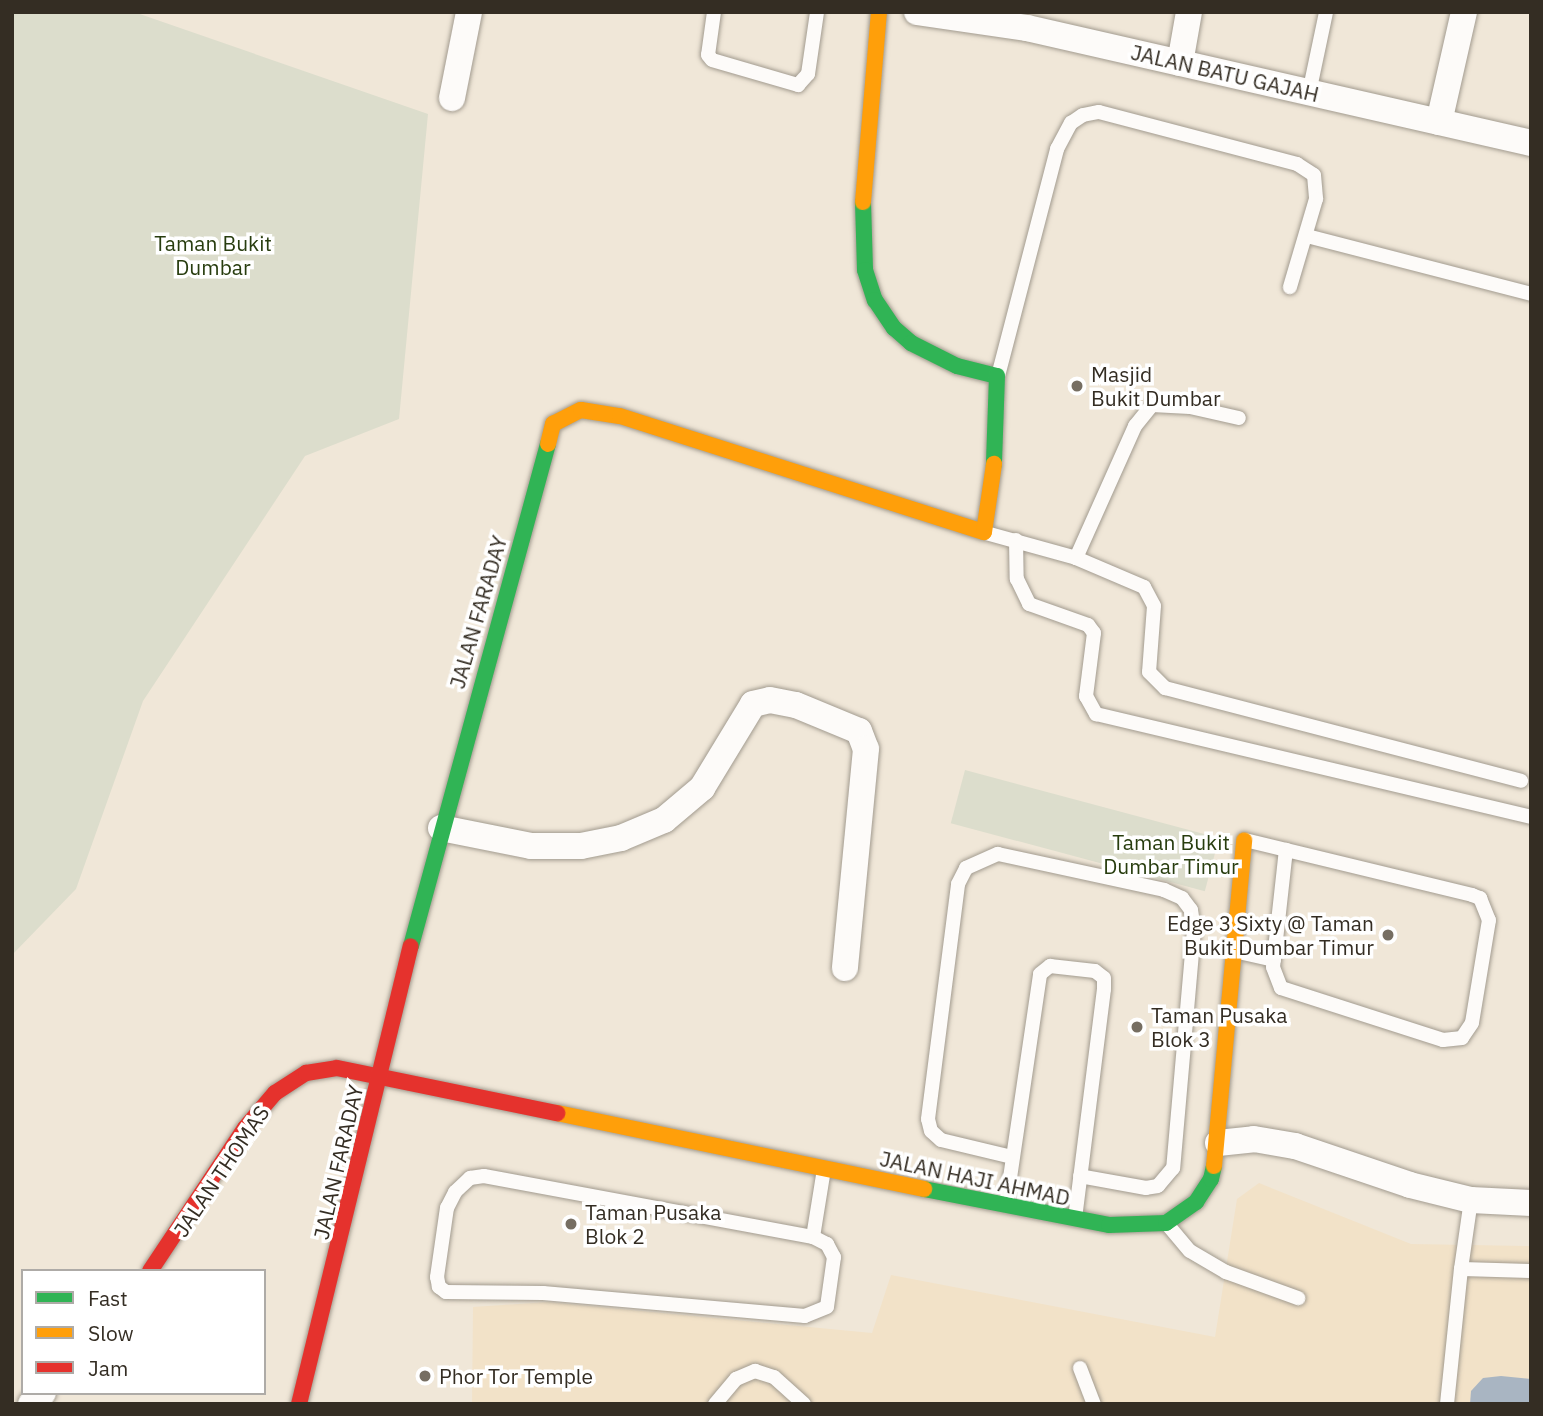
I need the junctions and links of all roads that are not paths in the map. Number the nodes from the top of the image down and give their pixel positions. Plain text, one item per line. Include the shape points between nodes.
1 (469, 12) edge
2 (714, 12) edge
3 (817, 12) edge
4 (879, 12) edge
5 (917, 12) edge
6 (1189, 12) edge
7 (1326, 12) edge
8 (1464, 12) edge
9 (1028, 20) edge
10 (1181, 63) junction
11 (1308, 93) junction
12 (452, 98) dead end
13 (1439, 122) junction
14 (1531, 144) edge
15 (1307, 236) junction
16 (1290, 287) dead end
17 (1531, 293) edge
18 (997, 376) junction
19 (1239, 418) dead end
20 (984, 533) junction
21 (1016, 540) junction
22 (1076, 558) junction
23 (1521, 781) dead end
24 (1531, 817) edge
25 (441, 828) junction
26 (1244, 840) joint
27 (1286, 850) junction
28 (1233, 950) junction
29 (1274, 960) junction
30 (845, 968) dead end
31 (380, 1074) junction
32 (1218, 1143) junction
33 (1012, 1157) junction
34 (825, 1168) junction
35 (1080, 1176) junction
36 (1471, 1200) junction
37 (1531, 1203) edge
38 (1006, 1205) junction
39 (1075, 1220) junction
40 (1166, 1223) junction
41 (813, 1237) junction
42 (151, 1269) edge
43 (1461, 1269) junction
44 (1531, 1271) edge
45 (1298, 1298) dead end
46 (1080, 1368) dead end
47 (299, 1404) edge
48 (715, 1404) edge
49 (804, 1404) edge
50 (1094, 1404) edge
51 (1447, 1404) edge

1 - 12 street
2 - 3 lane via 708,54 712,60 798,85 808,74
4 - 18 street via 862,175 861,221 868,280 894,328 911,343 957,366
5 - 9 street, JALAN BATU GAJAH
6 - 10 street
7 - 11 lane
8 - 13 street
9 - 10 street, JALAN BATU GAJAH
10 - 11 street, JALAN BATU GAJAH
11 - 13 street, JALAN BATU GAJAH
13 - 14 street, JALAN BATU GAJAH
15 - 16 lane
15 - 17 lane
15 - 18 lane via 1318,186 1314,175 1297,164 1099,113 1083,116 1071,123 1057,149
18 - 20 street via 993,487
19 - 22 lane via 1190,407 1152,405 1135,426
20 - 21 lane
20 - 25 street, JALAN FARADAY via 620,416 581,410 564,415 553,425
21 - 22 lane
21 - 24 lane via 1017,579 1029,604 1088,625 1094,632 1086,696 1096,714
22 - 23 lane via 1144,587 1151,595 1154,620 1149,672 1158,685
25 - 30 street via 531,846 621,838 664,820 702,788 752,704 771,700 796,705 848,725 864,739
25 - 31 street, JALAN FARADAY
26 - 27 lane
26 - 28 street
27 - 29 lane
27 - 29 lane via 1472,895 1485,904 1489,920 1472,1023 1462,1038 1452,1041 1288,992 1276,982
28 - 29 lane
28 - 32 street
31 - 34 street, JALAN HAJI AHMAD
31 - 42 street, JALAN THOMAS via 337,1068 306,1073 275,1093 245,1128
31 - 47 street, JALAN FARADAY
32 - 36 street via 1254,1139 1295,1146 1410,1185
32 - 40 street via 1204,1191
33 - 35 lane via 1040,974 1050,966 1095,971 1104,978 1104,989
33 - 35 lane via 941,1140 931,1131 928,1119 958,884 965,868 998,854 1164,890 1182,898 1191,910 1194,930 1173,1168 1158,1186 1146,1188
33 - 38 lane
34 - 38 street, JALAN HAJI AHMAD
34 - 41 lane
35 - 39 lane
36 - 37 street
36 - 43 lane
38 - 39 street, JALAN HAJI AHMAD
39 - 40 street, JALAN HAJI AHMAD via 1109,1225
40 - 45 lane via 1190,1251 1226,1272
41 - 41 lane via 831,1250 834,1264 827,1307 805,1316 543,1293 460,1295 439,1287 437,1277 447,1208 470,1178 484,1176
43 - 44 lane
43 - 51 lane
46 - 50 lane
48 - 49 lane via 736,1379 755,1371 774,1377

